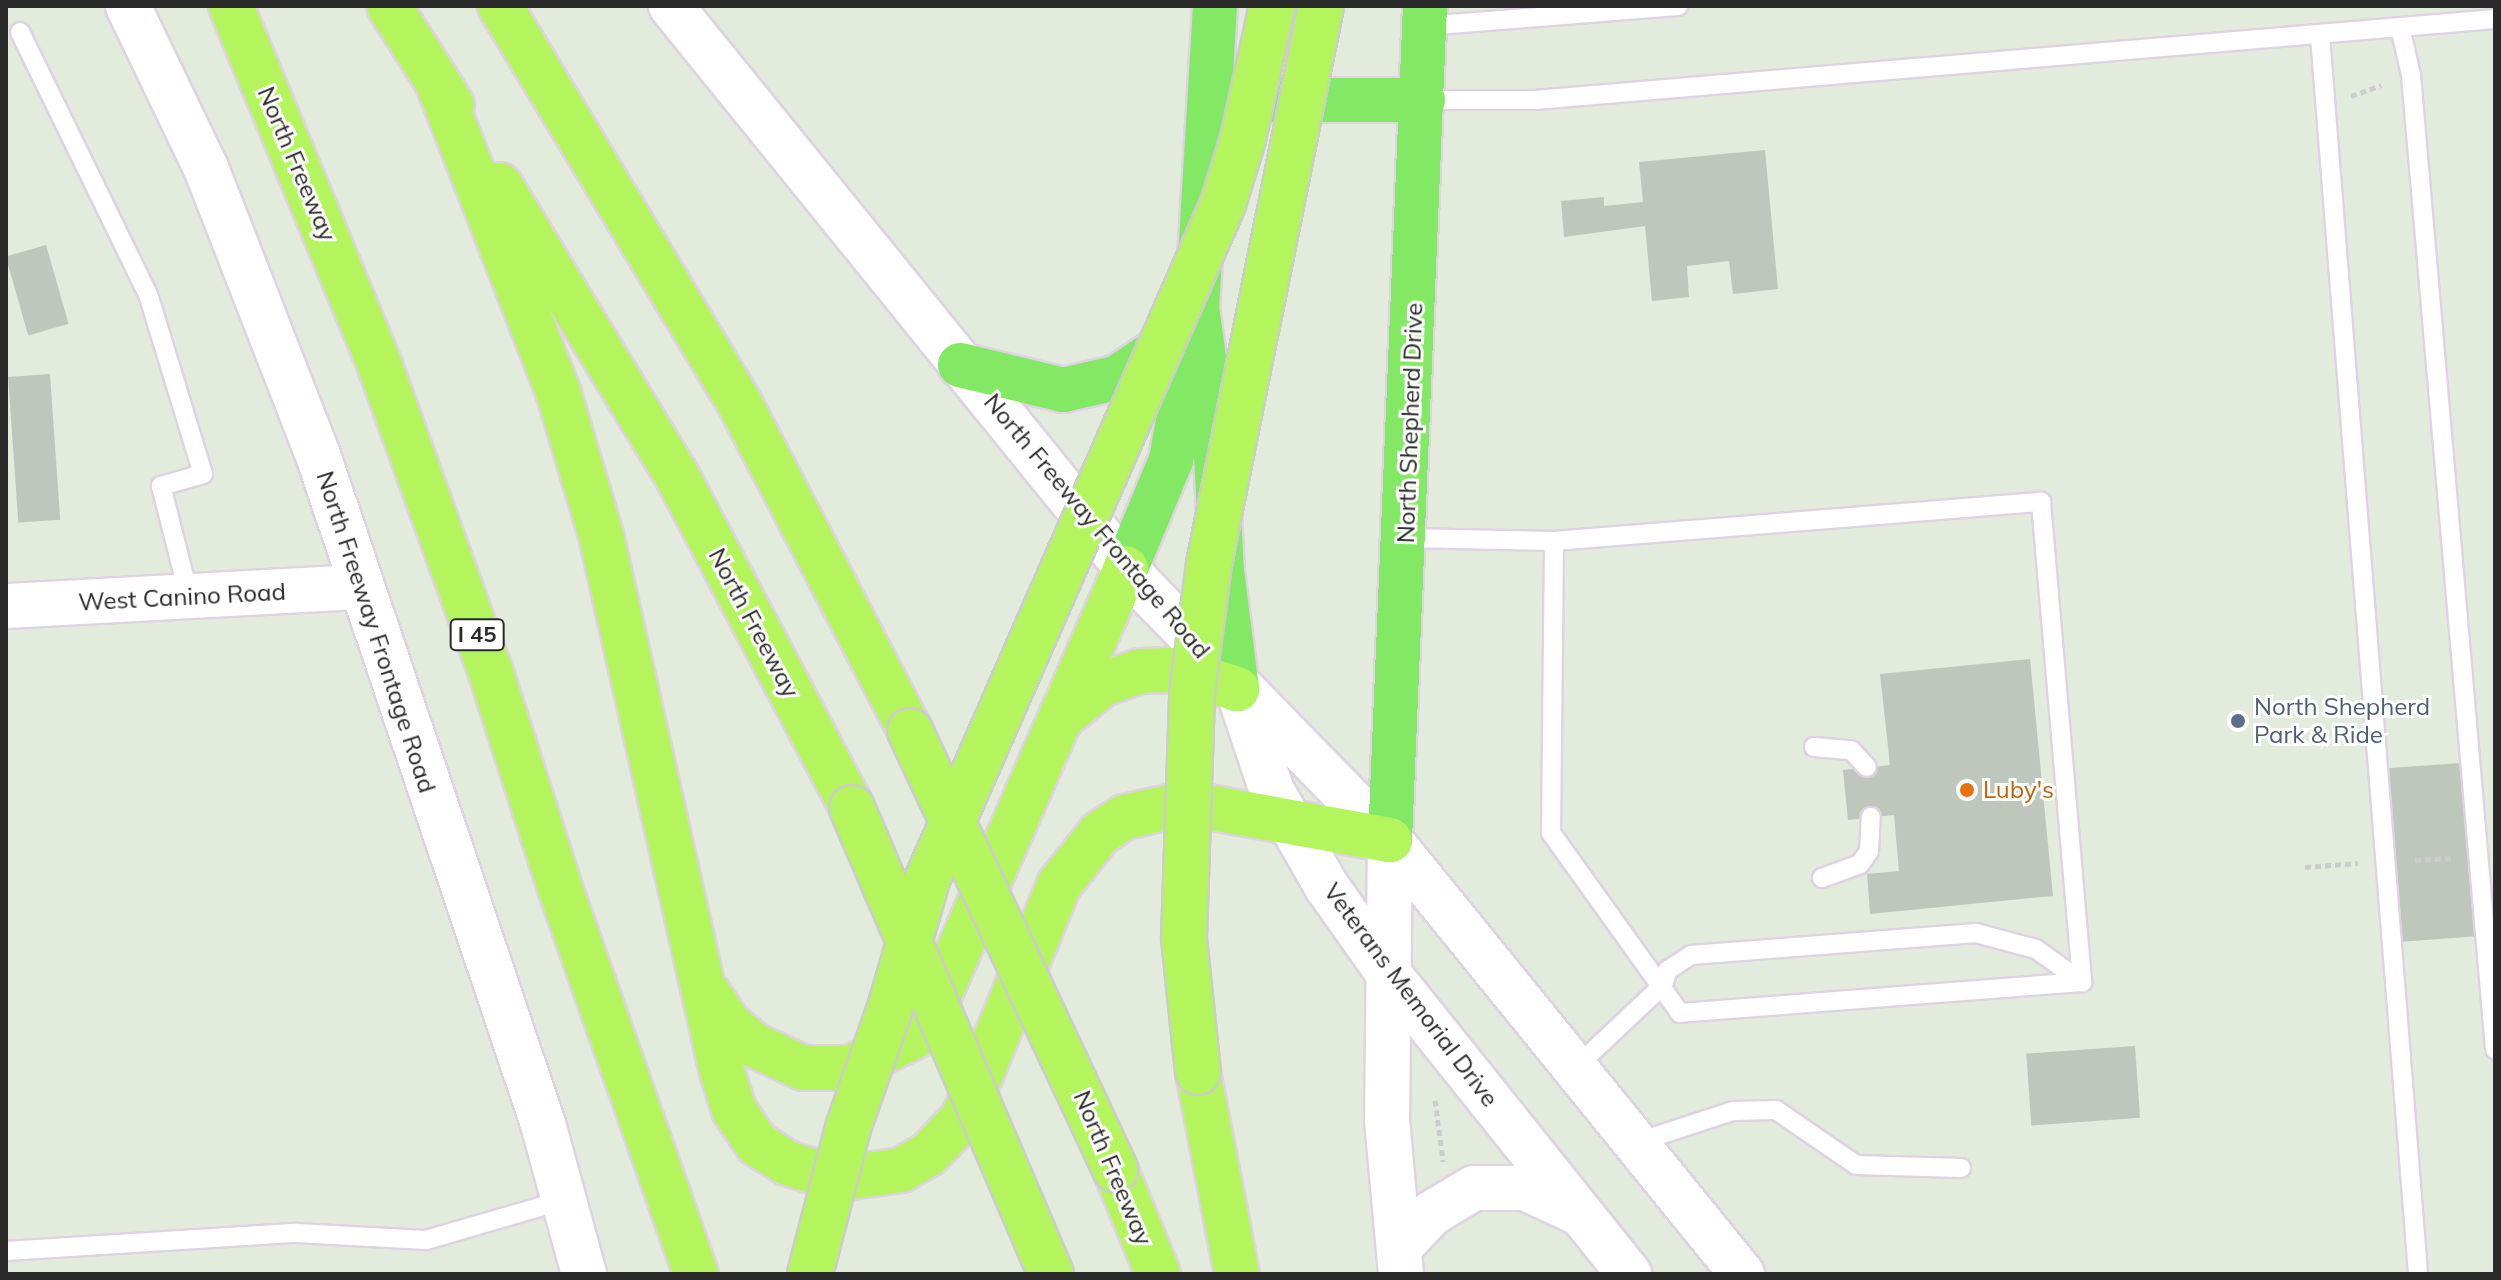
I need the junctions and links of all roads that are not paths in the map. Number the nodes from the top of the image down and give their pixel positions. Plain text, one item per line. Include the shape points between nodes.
1 (128, 6) edge
2 (231, 6) edge
3 (389, 6) edge
4 (500, 6) edge
5 (671, 6) edge
6 (1215, 6) edge
7 (1272, 6) edge
8 (1309, 6) edge
9 (1321, 6) edge
10 (1678, 6) edge
11 (1424, 16) edge
12 (2495, 19) edge
13 (2400, 27) junction
14 (20, 32) dead end
15 (2320, 36) junction
16 (437, 81) junction
17 (1211, 100) junction
18 (1309, 100) junction
19 (1423, 100) junction
20 (1197, 308) junction
21 (960, 365) junction
22 (1405, 538) junction
23 (1554, 541) junction
24 (1126, 568) junction
25 (359, 587) junction
26 (189, 596) junction
27 (6, 606) edge
28 (1237, 689) junction
29 (1058, 720) junction
30 (1814, 747) dead end
31 (1867, 767) dead end
32 (1871, 817) dead end
33 (1289, 823) junction
34 (1390, 840) junction
35 (1822, 878) dead end
36 (696, 961) junction
37 (1388, 973) junction
38 (2082, 982) junction
39 (1663, 985) junction
40 (2495, 1049) edge
41 (1575, 1068) junction
42 (1635, 1143) junction
43 (1961, 1168) dead end
44 (564, 1200) junction
45 (1584, 1216) junction
46 (6, 1251) edge
47 (1400, 1261) edge
48 (584, 1274) edge
49 (696, 1274) edge
50 (810, 1274) edge
51 (1051, 1274) edge
52 (1158, 1274) edge
53 (1237, 1274) edge
54 (1629, 1274) edge
55 (1742, 1274) edge
56 (2418, 1274) edge

1 - 25 main road, North Freeway Frontage Road via 206,168 318,455
2 - 49 highway, North Freeway / I 45 via 381,369
3 - 16 highway, North Freeway
4 - 52 highway, North Freeway, bridge via 739,402 910,731 1115,1169
5 - 21 main road, North Freeway Frontage Road
6 - 17 main road
7 - 50 highway, bridge via 1223,204 927,880 848,1128
8 - 18 main road
9 - 53 highway, bridge via 1209,564 1192,693 1184,938 1198,1072
10 - 11 lane
11 - 19 main road, North Shepherd Drive
12 - 13 lane
13 - 15 lane
13 - 40 lane via 2411,75
14 - 26 lane via 148,294 203,474 161,486
15 - 19 lane via 1535,100
15 - 56 lane
16 - 36 highway via 558,391 601,535
16 - 51 highway, North Freeway, bridge via 676,474 852,808
17 - 18 main road
17 - 20 main road
18 - 19 main road
19 - 22 main road, North Shepherd Drive
20 - 21 main road via 1173,341 1145,362 1095,386 1045,389
20 - 24 main road via 1171,460
20 - 28 main road via 1215,435 1222,571
21 - 24 main road, North Freeway Frontage Road
22 - 23 lane
22 - 34 main road, North Shepherd Drive
23 - 38 lane via 2041,502
23 - 39 lane via 1551,833
24 - 28 main road, North Freeway Frontage Road
24 - 29 highway
25 - 26 main road, West Canino Road
25 - 44 main road, North Freeway Frontage Road via 543,1124
26 - 27 main road, West Canino Road
28 - 29 highway via 1177,670 1140,671 1103,684
28 - 33 main road, Veterans Memorial Drive via 1272,791
28 - 34 main road, North Freeway Frontage Road
29 - 36 highway via 928,1021 902,1047 850,1068 803,1068 784,1062 728,1023 708,993
30 - 31 lane via 1851,750
32 - 35 lane via 1869,851 1860,864
33 - 34 highway
33 - 36 highway via 1186,803 1155,807 1100,833 1059,885 963,1118 929,1154 901,1170 837,1179 787,1163 757,1144 734,1110
33 - 37 main road, Veterans Memorial Drive
34 - 37 main road
34 - 41 main road
37 - 45 main road, Veterans Memorial Drive
37 - 47 main road via 1387,1120
38 - 39 lane via 1680,1013
38 - 39 lane via 2036,949 1976,933 1691,955 1668,970
39 - 41 lane
41 - 42 main road
42 - 43 lane via 1733,1111 1776,1110 1856,1165
42 - 55 main road
44 - 46 lane via 426,1240 296,1233
44 - 48 main road, North Freeway Frontage Road
45 - 47 main road via 1525,1188 1483,1186 1432,1213
45 - 54 main road, Veterans Memorial Drive

